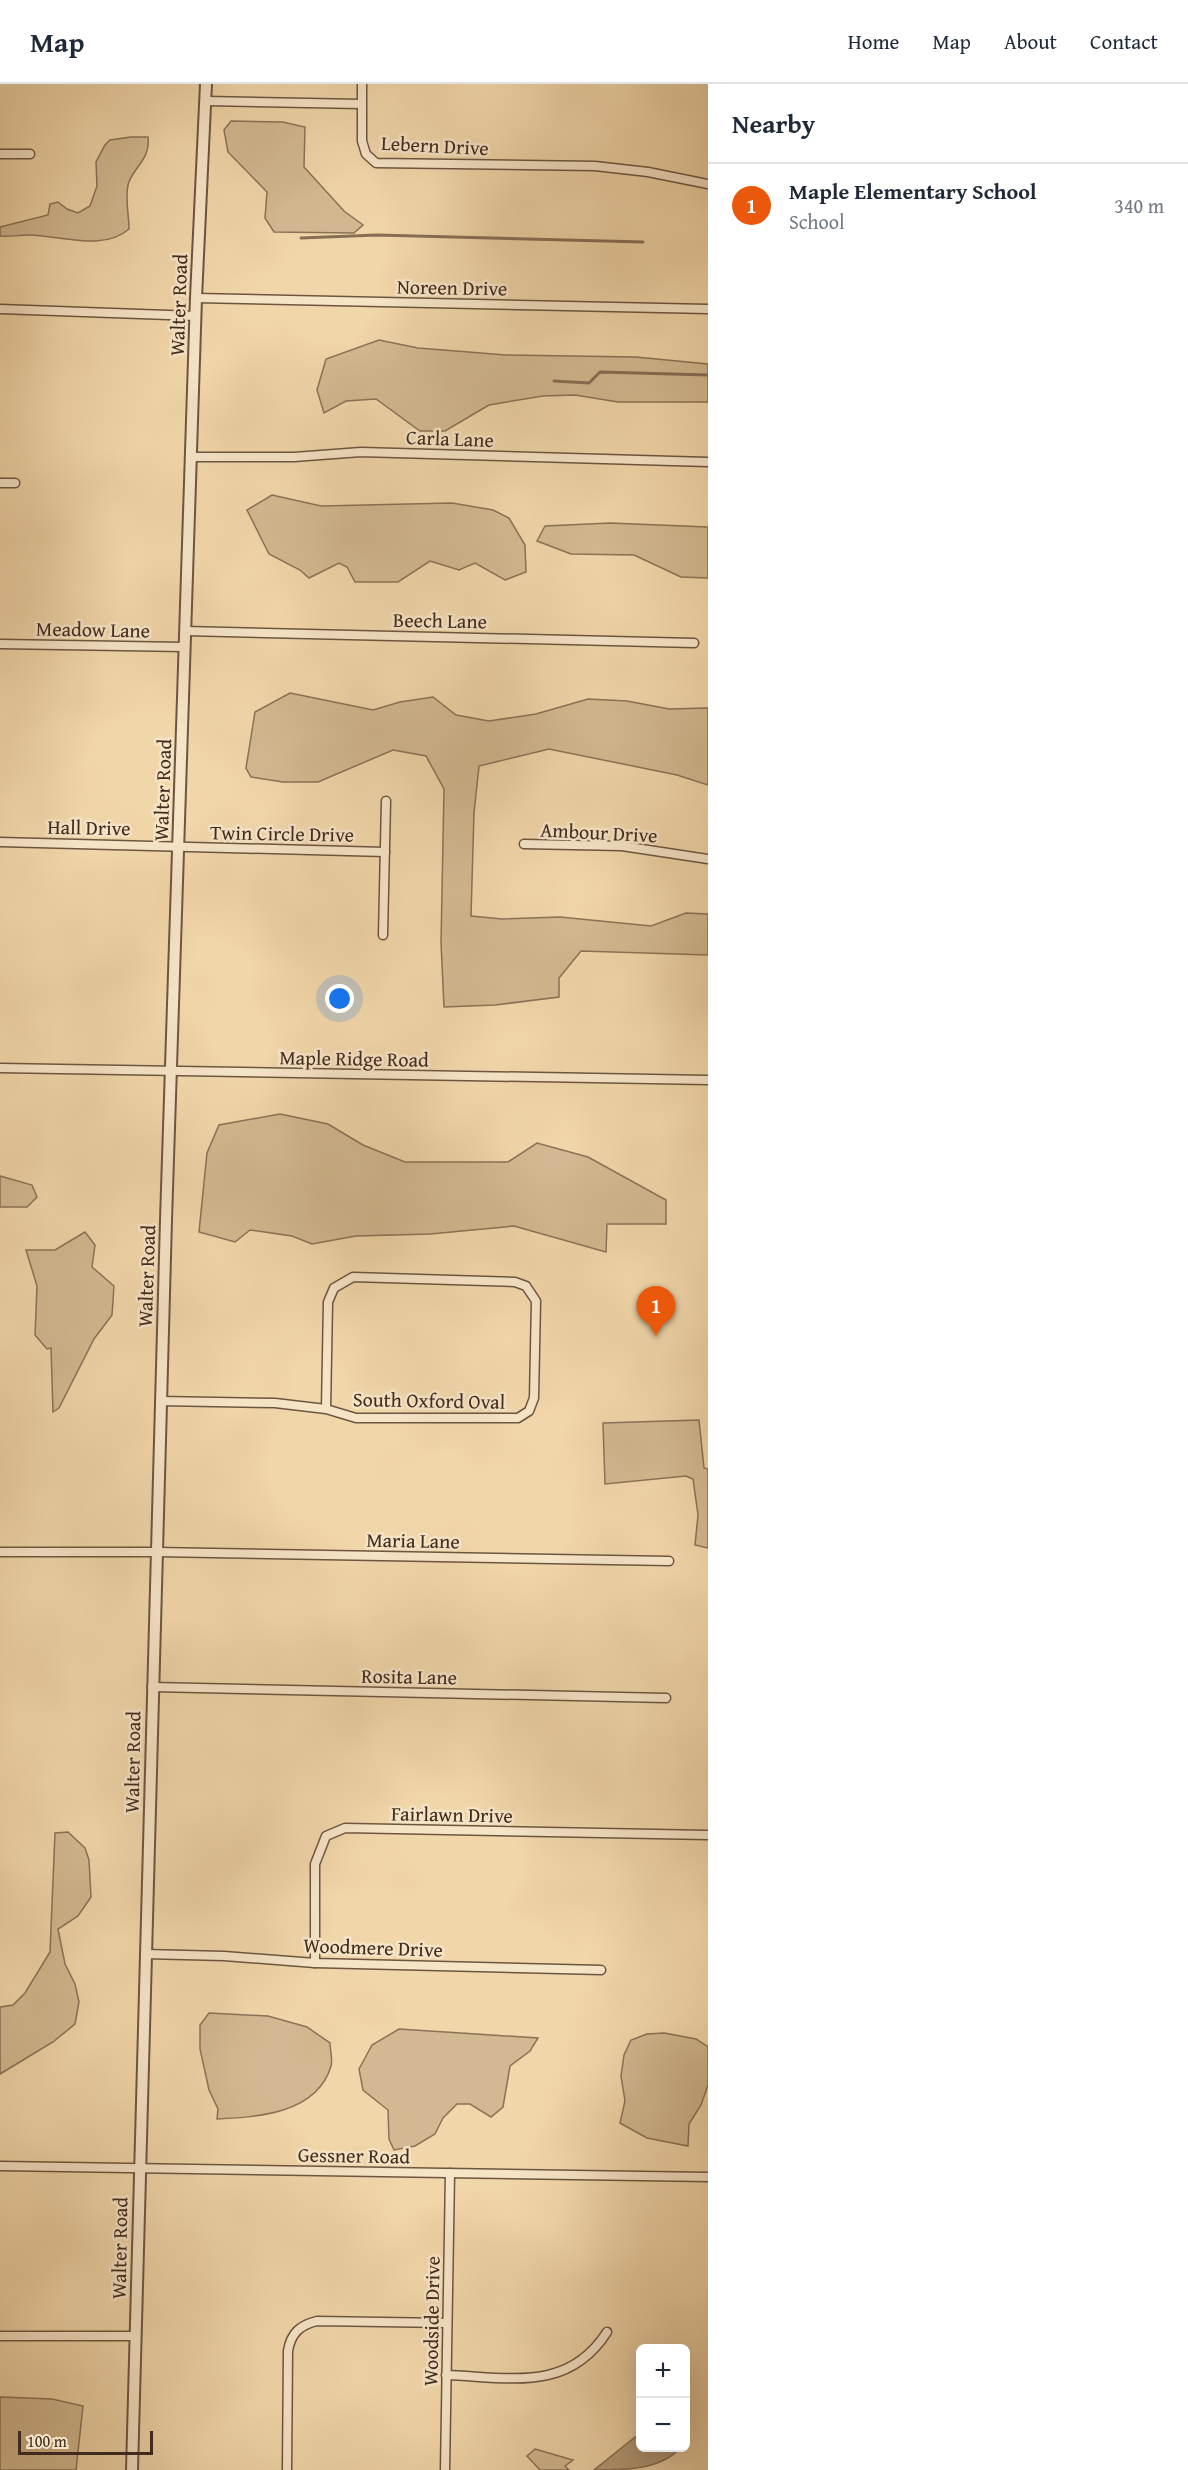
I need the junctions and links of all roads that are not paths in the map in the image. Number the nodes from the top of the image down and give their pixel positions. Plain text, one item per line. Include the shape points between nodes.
1 (206, 84) edge
2 (362, 84) edge
3 (206, 101) junction
4 (361, 104) junction
5 (30, 153) dead end
6 (0, 154) edge
7 (708, 184) edge
8 (196, 298) junction
9 (0, 309) edge
10 (708, 309) edge
11 (196, 316) junction
12 (191, 457) junction
13 (708, 462) edge
14 (0, 483) edge
15 (15, 483) dead end
16 (185, 631) junction
17 (694, 643) dead end
18 (0, 644) edge
19 (184, 647) junction
20 (386, 801) dead end
21 (0, 842) edge
22 (524, 844) dead end
23 (178, 846) junction
24 (386, 852) junction
25 (708, 859) edge
26 (383, 935) dead end
27 (0, 1068) edge
28 (171, 1071) junction
29 (708, 1080) edge
30 (160, 1401) junction
31 (327, 1409) junction
32 (0, 1552) edge
33 (156, 1552) junction
34 (669, 1561) dead end
35 (152, 1687) junction
36 (666, 1698) dead end
37 (708, 1835) edge
38 (145, 1954) junction
39 (315, 1963) junction
40 (601, 1970) dead end
41 (0, 2166) edge
42 (139, 2168) junction
43 (450, 2173) junction
44 (708, 2177) edge
45 (447, 2323) junction
46 (607, 2332) dead end
47 (0, 2336) edge
48 (134, 2336) junction
49 (446, 2375) junction
50 (132, 2470) edge
51 (287, 2470) edge
52 (444, 2470) edge

1 - 3 street, Walter Road
2 - 4 street
3 - 4 street
3 - 8 street, Walter Road
4 - 7 street, Lebern Drive via 362,141 366,154 376,163 595,166
5 - 6 street
8 - 10 street, Noreen Drive
8 - 11 street, Walter Road
9 - 11 street
11 - 12 street, Walter Road
12 - 13 street, Carla Lane via 294,457 361,452
12 - 16 street, Walter Road
14 - 15 street
16 - 17 street, Beech Lane
16 - 19 street, Walter Road
18 - 19 street, Meadow Lane
19 - 23 street, Walter Road
20 - 24 street
21 - 23 street, Hall Drive
22 - 25 street, Ambour Drive via 622,846
23 - 24 street, Twin Circle Drive
23 - 28 street, Walter Road
24 - 26 street
27 - 28 street, Maple Ridge Road
28 - 29 street, Maple Ridge Road
28 - 30 street, Walter Road
30 - 31 street, South Oxford Oval via 275,1403
30 - 33 street, Walter Road
31 - 31 street, South Oxford Oval via 328,1302 334,1288 353,1277 514,1282 526,1286 536,1301 534,1398 529,1411 518,1418 356,1418
32 - 33 street, Maria Lane
33 - 34 street, Maria Lane
33 - 35 street, Walter Road
35 - 36 street, Rosita Lane
35 - 38 street, Walter Road
37 - 39 street, Fairlawn Drive via 345,1828 327,1836 315,1864
38 - 39 street, Woodmere Drive
38 - 42 street, Walter Road
39 - 40 street, Woodmere Drive
41 - 42 street, Gessner Road
42 - 43 street, Gessner Road
42 - 48 street, Walter Road
43 - 44 street, Gessner Road
43 - 45 street, Woodside Drive
45 - 49 street, Woodside Drive
45 - 51 street via 317,2321 299,2328 288,2351
46 - 49 street via 588,2356 555,2374
47 - 48 street
48 - 50 street, Walter Road
49 - 52 street, Woodside Drive

